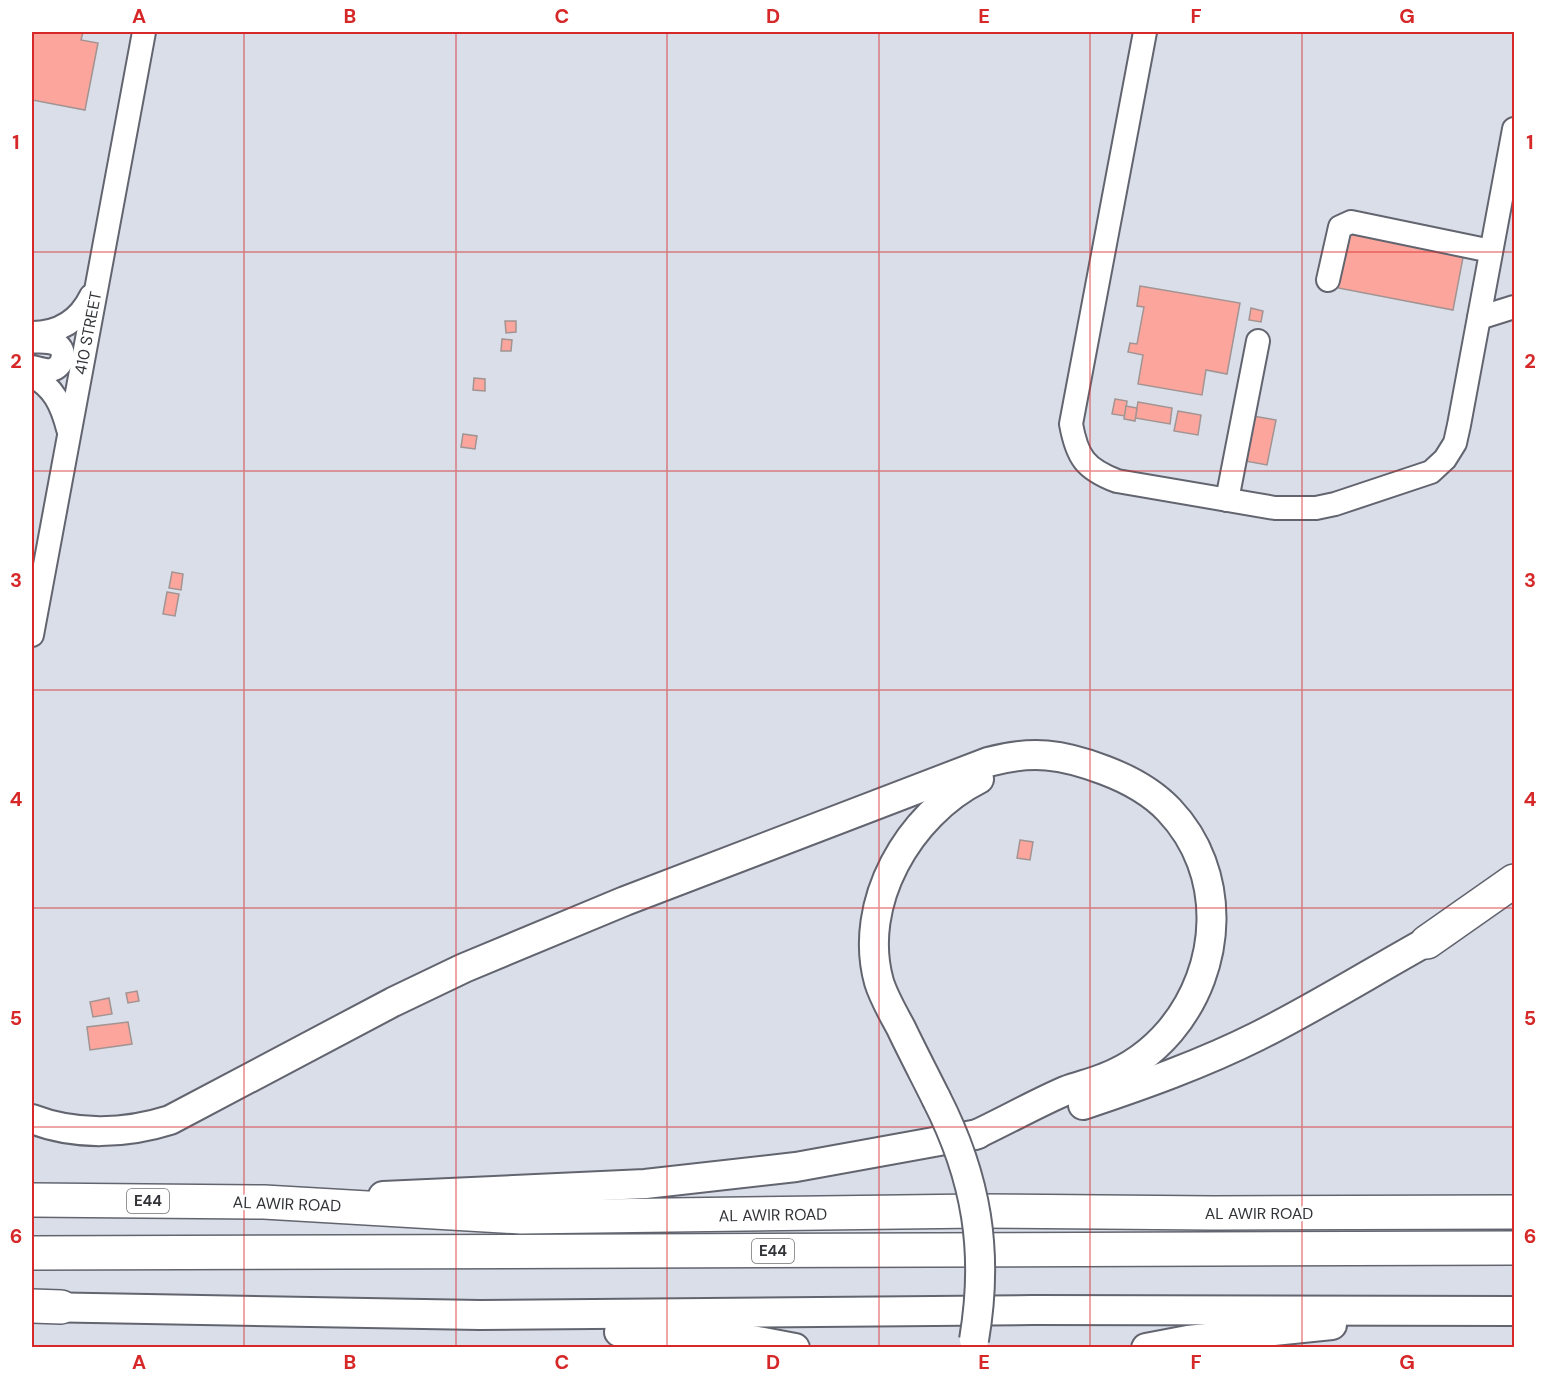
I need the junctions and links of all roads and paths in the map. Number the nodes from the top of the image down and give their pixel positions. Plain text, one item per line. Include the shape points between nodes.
1 (144, 32) edge
2 (1145, 32) edge
3 (1515, 129) edge
4 (1491, 251) junction
5 (1328, 280) dead end
6 (97, 284) junction
7 (1515, 307) edge
8 (1479, 318) junction
9 (32, 333) edge
10 (32, 341) edge
11 (1258, 341) dead end
12 (32, 366) edge
13 (32, 376) edge
14 (69, 432) junction
15 (1227, 500) junction
16 (32, 635) edge
17 (1101, 769) junction
18 (1515, 881) edge
19 (1515, 895) edge
20 (1426, 942) junction
21 (32, 1119) edge
22 (975, 1135) junction
23 (32, 1200) edge
24 (264, 1202) junction
25 (1515, 1212) edge
26 (1515, 1248) edge
27 (32, 1254) edge
28 (42, 1307) edge
29 (1438, 1311) junction
30 (1515, 1311) edge
31 (480, 1315) junction
32 (973, 1344) edge
33 (795, 1347) edge
34 (1146, 1347) edge

1 - 6 street, 410 STREET
2 - 15 street via 1071,424 1074,443 1099,474 1117,481
3 - 4 street
4 - 5 street via 1351,222 1340,227
4 - 8 street
6 - 9 street via 84,309 71,322 54,331
6 - 14 street, 410 STREET
7 - 8 street
8 - 15 street via 1455,443 1431,472 1316,508 1275,508
10 - 12 street via 55,343 61,347 63,360 49,371
11 - 15 street
13 - 14 street via 56,396
14 - 16 street, 410 STREET
17 - 21 main road via 1052,755 988,762 625,901 484,960 393,1002 161,1123 96,1131 61,1128
17 - 22 main road via 1157,799 1191,842 1206,876 1213,913 1205,968 1180,1018 1142,1057 1126,1068 1065,1091
17 - 32 main road, bridge via 1038,762 997,771 959,790 913,833 892,868 882,898 876,926 879,981 954,1134 977,1215 981,1274
18 - 20 highway
19 - 20 main road
20 - 22 main road via 1297,1016 1215,1056 1079,1107
22 - 24 main road via 796,1167 645,1184
23 - 24 highway, AL AWIR ROAD / E44
24 - 25 highway, AL AWIR ROAD / E44 via 521,1217 980,1211
26 - 27 highway, E44
28 - 31 main road
29 - 30 main road
29 - 31 main road
29 - 34 main road
31 - 33 main road via 567,1330 752,1340

